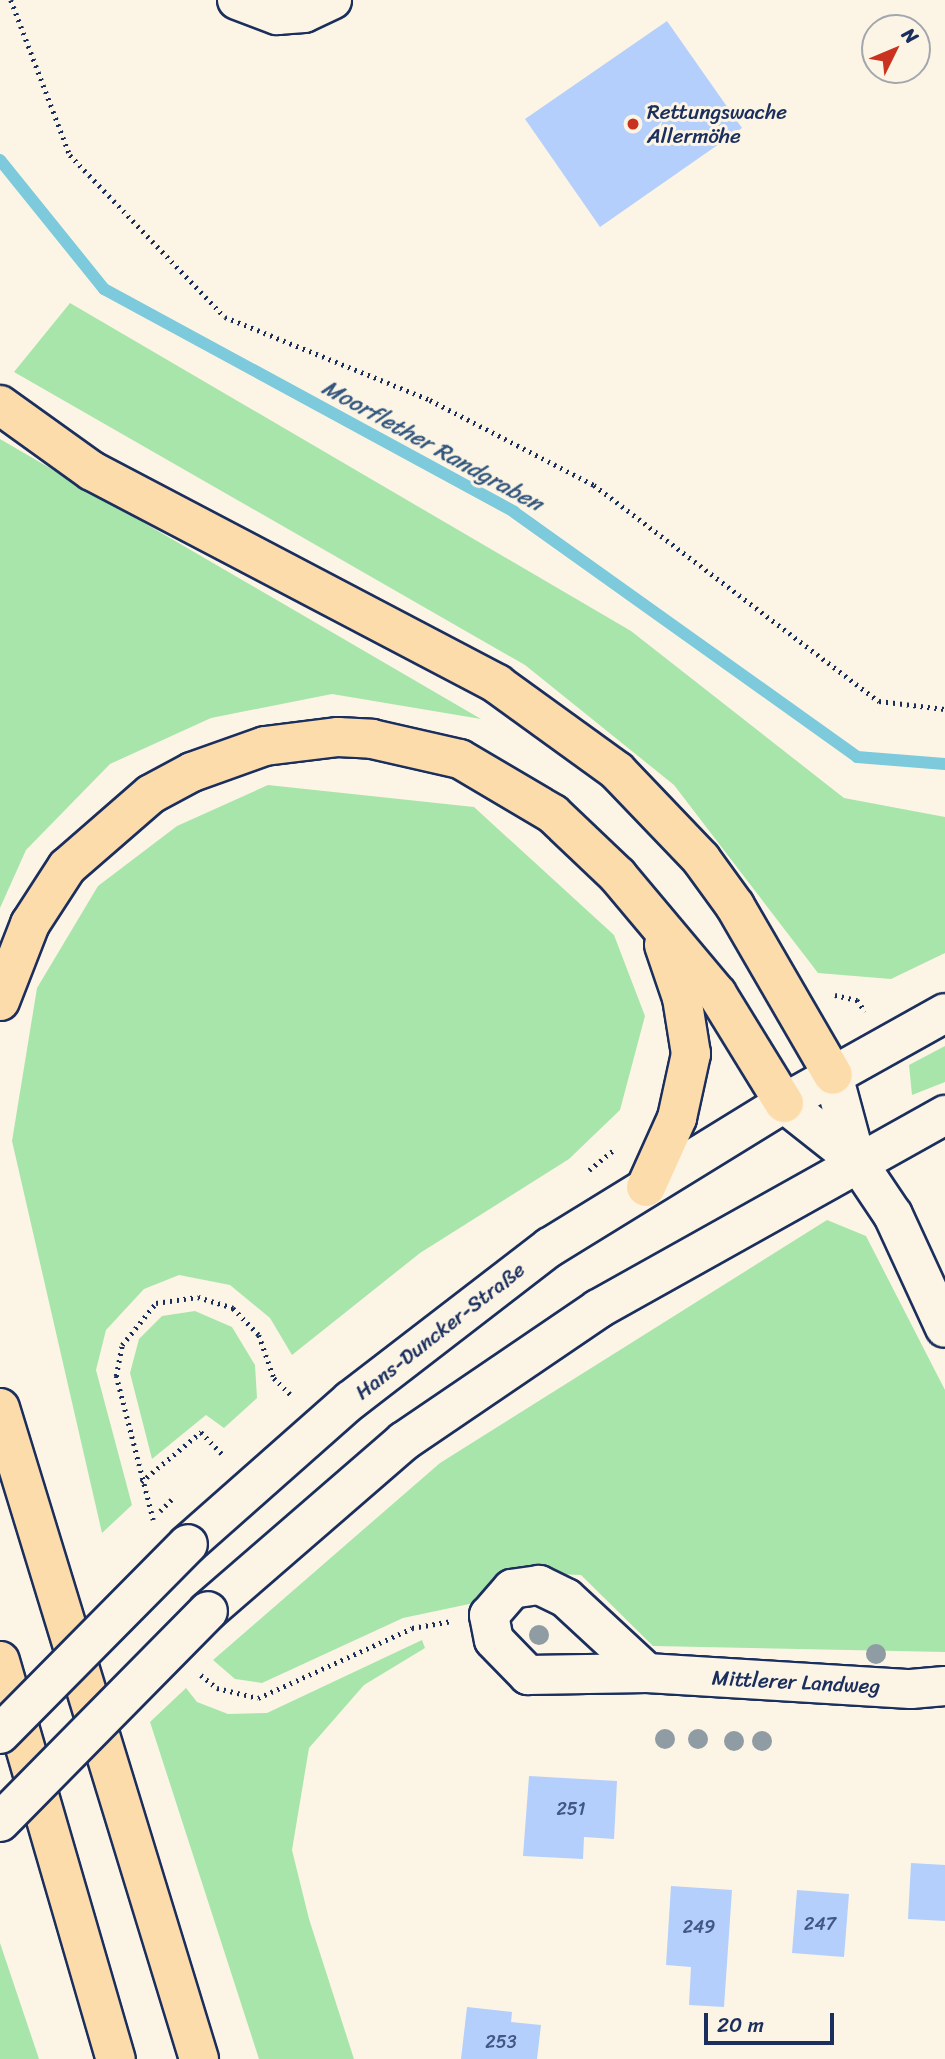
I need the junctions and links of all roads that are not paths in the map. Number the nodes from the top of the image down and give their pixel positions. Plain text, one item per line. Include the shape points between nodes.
1 (237, 0) edge
2 (332, 0) edge
3 (0, 405) edge
4 (656, 927) junction
5 (0, 1001) edge
6 (945, 1013) edge
7 (833, 1075) junction
8 (784, 1102) junction
9 (945, 1115) edge
10 (856, 1160) junction
11 (646, 1187) junction
12 (945, 1328) edge
13 (0, 1408) edge
14 (0, 1661) edge
15 (646, 1673) dead end
16 (945, 1685) edge
17 (0, 1734) edge
18 (0, 1822) edge
19 (116, 2059) edge
20 (199, 2059) edge

1 - 2 street via 261,11 293,15
3 - 7 highway via 92,471 497,684 617,771 676,830 735,906
4 - 5 highway via 618,876 583,841 553,814 489,772 413,745 338,737 295,740 192,772 151,794 97,837 67,867 35,915
4 - 8 highway via 735,1019
4 - 11 highway via 682,998 691,1054 677,1118
6 - 7 street, Hans-Duncker-Straße
7 - 8 street, Hans-Duncker-Straße
7 - 10 street
8 - 10 street
8 - 11 street, Hans-Duncker-Straße
9 - 10 street
10 - 12 street via 893,1215
10 - 18 street, bridge via 598,1309 404,1441 208,1611
11 - 17 street, Hans-Duncker-Straße, bridge via 550,1247 454,1317 188,1544
13 - 20 highway
14 - 19 highway
15 - 16 street, Mittlerer Landweg via 911,1689

